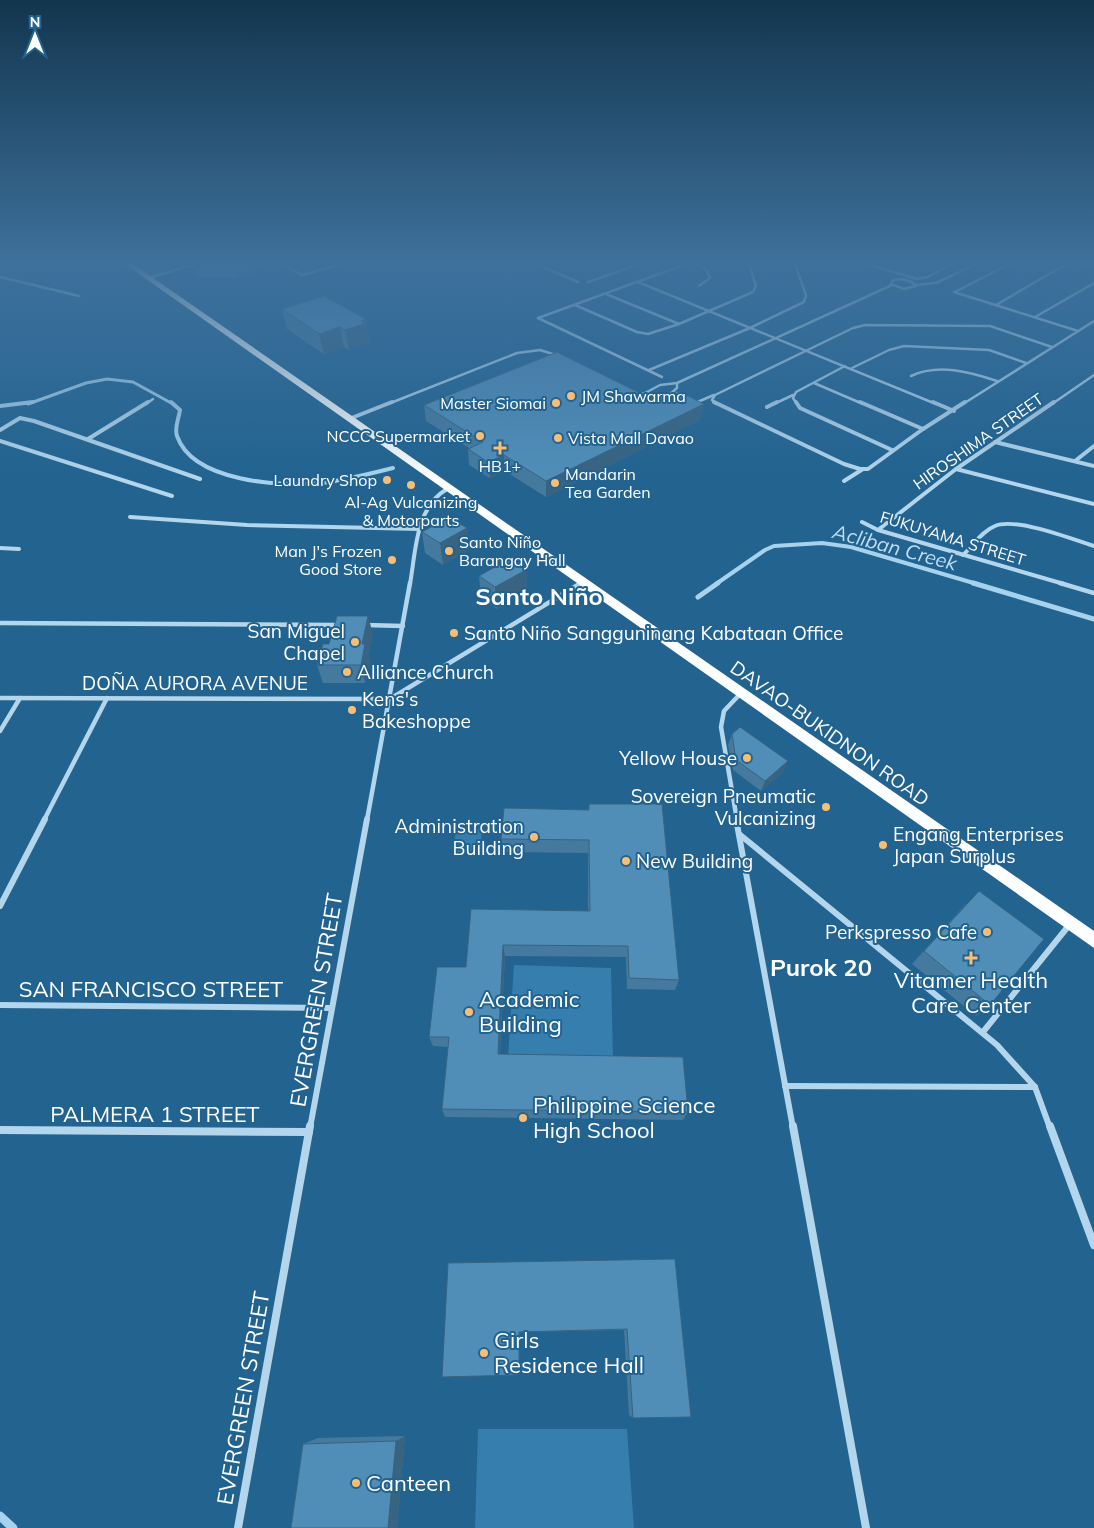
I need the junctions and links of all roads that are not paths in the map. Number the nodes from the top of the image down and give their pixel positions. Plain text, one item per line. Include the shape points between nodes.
1 (229, 335) edge
2 (575, 335) edge
3 (733, 335) edge
4 (768, 335) edge
5 (780, 335) edge
6 (839, 335) edge
7 (1017, 335) edge
8 (1071, 335) edge
9 (774, 338) junction
10 (1052, 347) junction
11 (806, 352) junction
12 (564, 358) edge
13 (1026, 363) junction
14 (845, 366) junction
15 (852, 368) junction
16 (650, 370) junction
17 (1094, 375) edge
18 (911, 376) dead end
19 (662, 377) dead end
20 (997, 381) junction
21 (814, 383) junction
22 (677, 384) junction
23 (630, 390) edge
24 (645, 393) junction
25 (639, 394) junction
26 (715, 395) junction
27 (793, 395) junction
28 (655, 398) junction
29 (153, 399) dead end
30 (694, 404) edge
31 (767, 407) dead end
32 (954, 411) junction
33 (348, 419) junction
34 (923, 429) junction
35 (0, 430) edge
36 (88, 439) junction
37 (0, 441) edge
38 (995, 442) junction
39 (1094, 446) edge
40 (892, 450) junction
41 (1075, 461) junction
42 (1094, 466) edge
43 (863, 469) junction
44 (956, 469) junction
45 (200, 479) dead end
46 (844, 481) dead end
47 (447, 488) junction
48 (172, 496) dead end
49 (1094, 504) edge
50 (130, 517) dead end
51 (862, 522) dead end
52 (420, 529) junction
53 (878, 530) junction
54 (1094, 546) edge
55 (0, 548) edge
56 (20, 548) dead end
57 (964, 555) junction
58 (583, 582) junction
59 (1094, 593) edge
60 (0, 623) edge
61 (344, 625) edge
62 (354, 625) edge
63 (403, 626) junction
64 (742, 693) junction
65 (0, 698) edge
66 (20, 698) junction
67 (106, 698) junction
68 (390, 699) junction
69 (0, 731) edge
70 (739, 834) junction
71 (0, 906) edge
72 (1070, 924) junction
73 (1094, 940) edge
74 (0, 1005) edge
75 (332, 1008) junction
76 (983, 1032) junction
77 (785, 1086) junction
78 (1035, 1087) junction
79 (0, 1130) edge
80 (309, 1132) junction
81 (1094, 1245) edge
82 (238, 1528) edge
83 (866, 1528) edge

1 - 33 highway, DAVAO-BUKIDNON ROAD
2 - 16 street
3 - 16 street
4 - 9 street
5 - 9 street
6 - 11 street
7 - 10 street
8 - 10 street
9 - 11 street
9 - 22 street
10 - 13 street
11 - 14 street
11 - 26 street
12 - 33 street via 540,350 517,352
13 - 15 street via 990,350 904,346
13 - 20 street
14 - 15 street
14 - 21 street
15 - 32 street
16 - 19 street
17 - 38 street, HIROSHIMA STREET
18 - 20 street via 922,371 968,372
20 - 32 street
21 - 27 street
21 - 34 street
22 - 24 street via 660,385
22 - 28 street via 671,395
23 - 25 street
24 - 25 street
24 - 28 street
25 - 28 street via 636,398 642,402
26 - 30 street
26 - 43 street via 712,400 715,403 844,464
27 - 31 street
27 - 40 street via 800,408
29 - 36 street
32 - 34 street
33 - 47 highway, DAVAO-BUKIDNON ROAD
34 - 40 street
35 - 36 street via 20,418
36 - 45 street
37 - 48 street
38 - 41 street
38 - 44 street, HIROSHIMA STREET
39 - 41 street
40 - 43 street via 868,469
41 - 42 street
43 - 46 street
44 - 49 street
44 - 53 street, HIROSHIMA STREET
47 - 52 street, EVERGREEN STREET via 428,503
47 - 58 highway, DAVAO-BUKIDNON ROAD
50 - 52 street via 247,525
51 - 53 street, FUKUYAMA STREET
52 - 63 street, EVERGREEN STREET
53 - 57 street, FUKUYAMA STREET
54 - 57 street via 1022,526 1001,524
55 - 56 street
57 - 59 street, FUKUYAMA STREET
58 - 64 highway, DAVAO-BUKIDNON ROAD
58 - 68 street
60 - 61 street
62 - 63 street
63 - 68 street, EVERGREEN STREET
64 - 70 street via 722,712 720,722
64 - 72 highway, DAVAO-BUKIDNON ROAD
65 - 66 street, DOÑA AURORA AVENUE
66 - 67 street, DOÑA AURORA AVENUE
66 - 69 street
67 - 68 street, DOÑA AURORA AVENUE
67 - 71 street
68 - 75 street, EVERGREEN STREET
70 - 76 street
70 - 77 street
72 - 73 highway, DAVAO-BUKIDNON ROAD
72 - 76 street
74 - 75 street, SAN FRANCISCO STREET
75 - 80 street, EVERGREEN STREET
76 - 78 street via 1023,1070
77 - 78 street
77 - 83 street
78 - 81 street
79 - 80 street, PALMERA 1 STREET
80 - 82 street, EVERGREEN STREET

